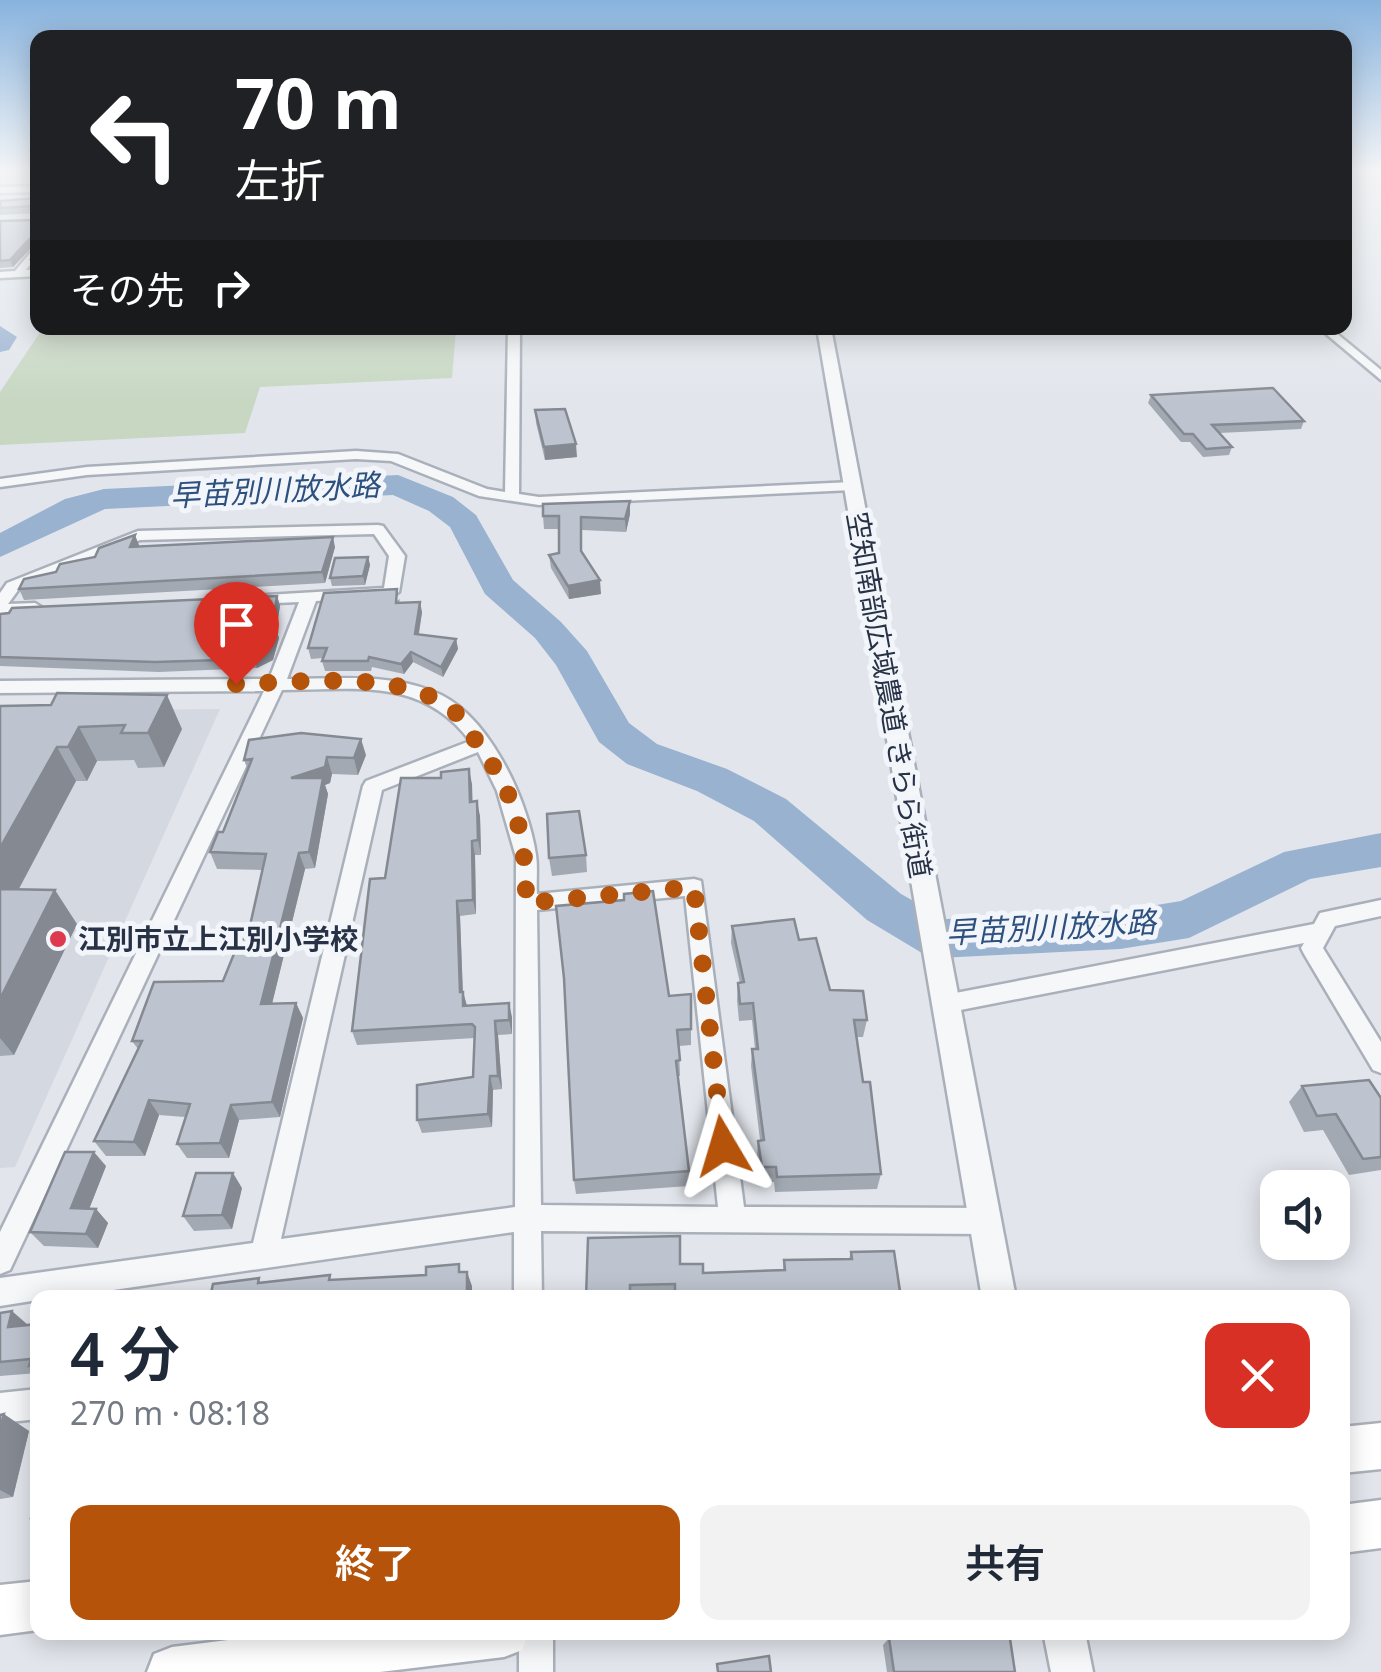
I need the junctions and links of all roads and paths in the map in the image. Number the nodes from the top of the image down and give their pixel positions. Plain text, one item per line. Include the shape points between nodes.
1 (30, 258) edge
2 (30, 273) edge
3 (18, 274) junction
4 (0, 275) edge
5 (514, 335) edge
6 (825, 335) edge
7 (1332, 335) edge
8 (1381, 376) edge
9 (0, 483) edge
10 (852, 486) junction
11 (512, 499) junction
12 (309, 596) junction
13 (232, 600) edge
14 (0, 606) edge
15 (58, 607) edge
16 (276, 684) junction
17 (0, 687) edge
18 (478, 745) junction
19 (526, 903) junction
20 (1381, 908) edge
21 (1322, 932) junction
22 (945, 1004) junction
23 (1381, 1063) edge
24 (527, 1218) junction
25 (732, 1219) junction
26 (985, 1221) junction
27 (264, 1255) junction
28 (0, 1260) edge
29 (528, 1290) edge
30 (998, 1290) edge
31 (0, 1292) edge
32 (30, 1405) edge
33 (0, 1408) edge
34 (1381, 1446) edge
35 (1350, 1449) edge
36 (1381, 1524) edge
37 (1350, 1528) edge
38 (30, 1606) edge
39 (0, 1610) edge
40 (438, 1640) edge
41 (536, 1640) edge
42 (1066, 1640) edge
43 (172, 1672) edge
44 (536, 1672) edge
45 (1072, 1672) edge

1 - 3 street
2 - 3 street
3 - 4 street
5 - 11 street
6 - 10 street, 空知南部広域農道 きらら街道
7 - 8 street
9 - 11 street via 88,471 376,456
10 - 11 street
10 - 22 street, 空知南部広域農道 きらら街道
12 - 13 street
12 - 14 street via 391,592 397,556 378,529 138,536 14,586
12 - 16 street
14 - 15 street
16 - 17 street
16 - 18 street via 410,690 458,716
16 - 28 street
18 - 19 street via 506,782 519,817
18 - 27 street via 373,786
19 - 24 street
19 - 25 street via 694,887
20 - 21 street via 1328,919
21 - 22 street
21 - 23 street via 1312,948
22 - 26 street, 空知南部広域農道 きらら街道
24 - 25 street
24 - 27 street
24 - 29 street
25 - 26 street
26 - 30 street, 空知南部広域農道 きらら街道
27 - 31 street
32 - 33 street
34 - 35 main road
36 - 37 main road
38 - 39 main road
40 - 43 main road
41 - 44 street
42 - 45 street

